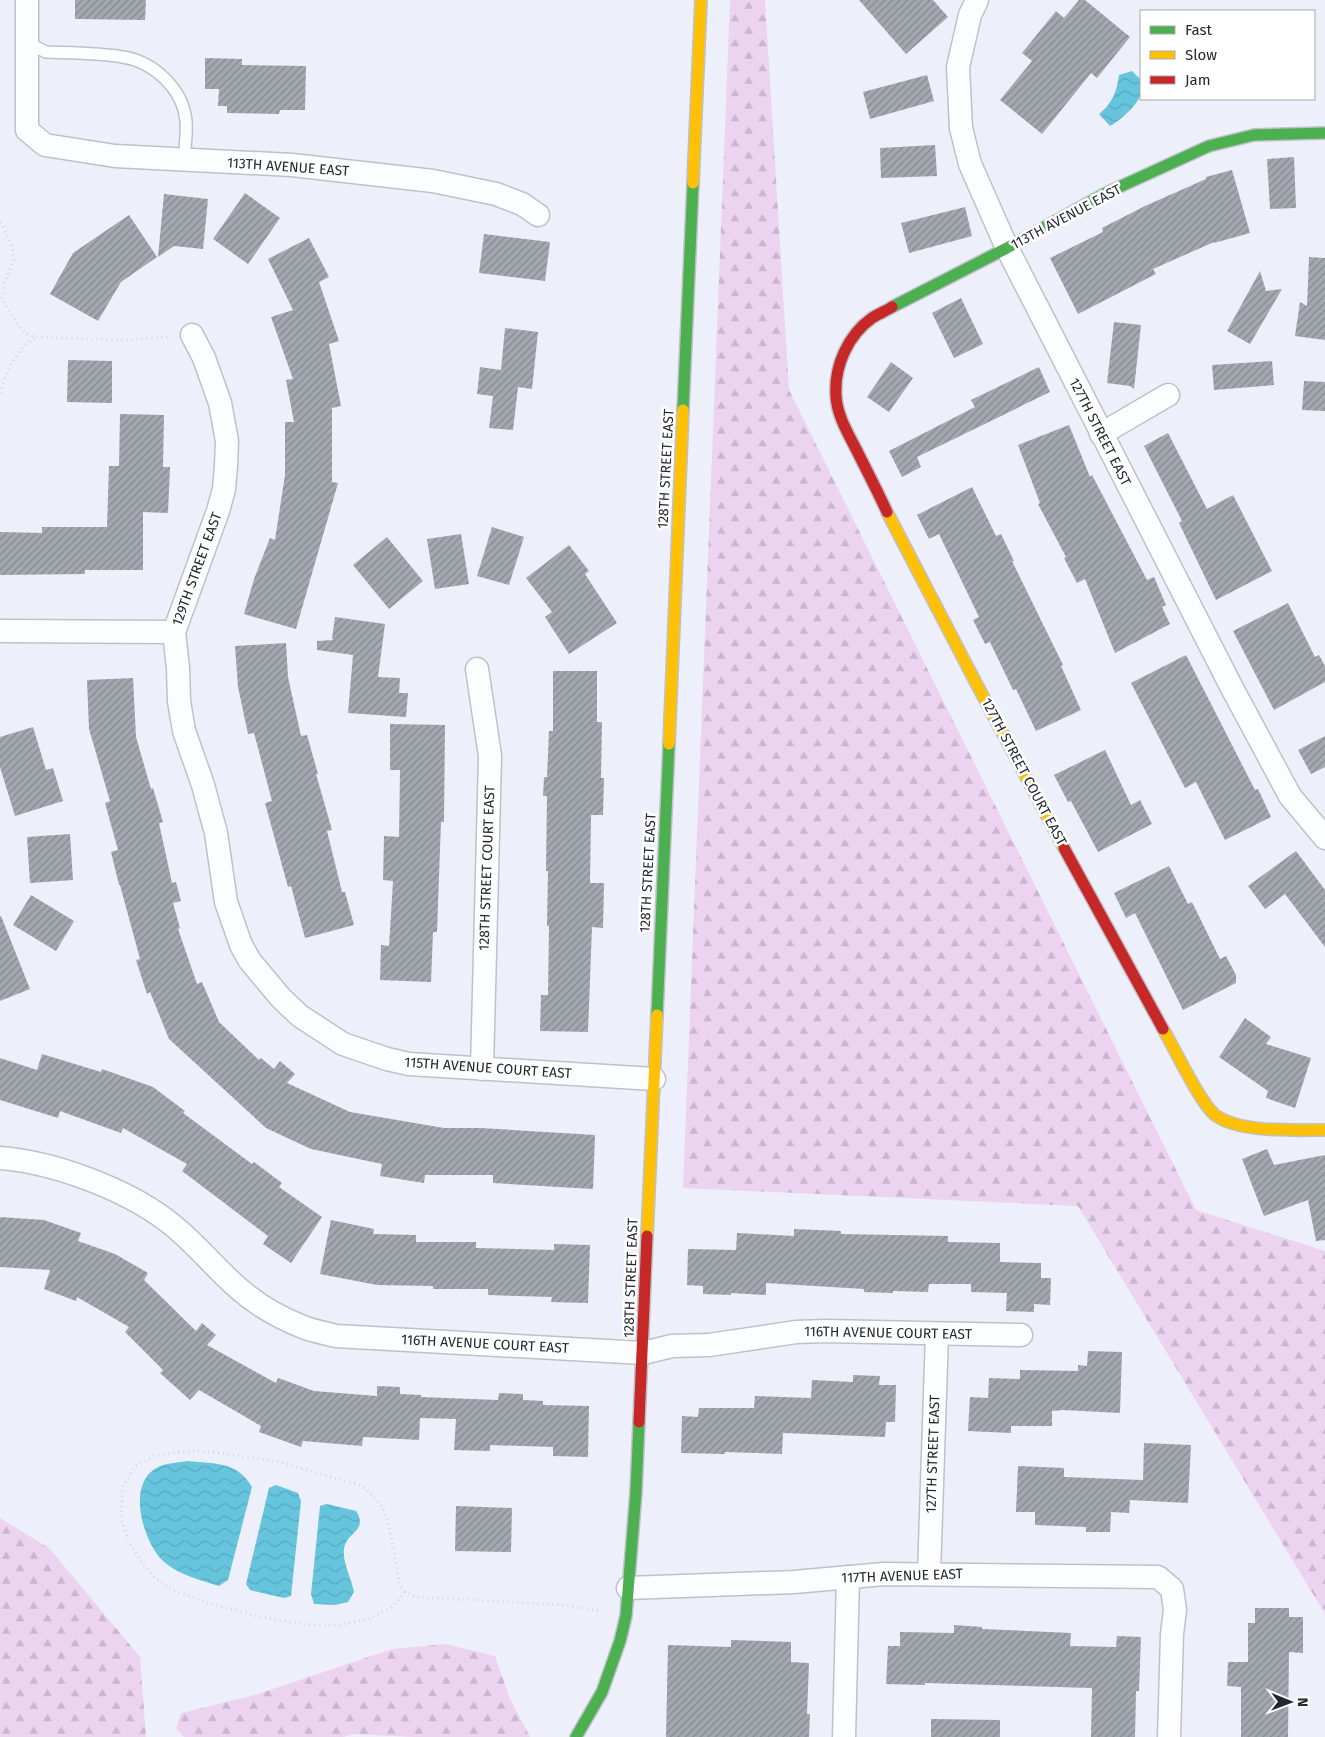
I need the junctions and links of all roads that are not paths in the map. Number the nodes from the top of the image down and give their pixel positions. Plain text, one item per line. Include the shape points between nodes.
1 (27, 0) edge
2 (701, 0) edge
3 (977, 0) edge
4 (27, 37) junction
5 (1325, 133) edge
6 (184, 160) junction
7 (538, 215) dead end
8 (1007, 248) junction
9 (192, 335) road end
10 (841, 366) joint
11 (1168, 394) dead end
12 (1101, 434) junction
13 (0, 631) edge
14 (174, 632) junction
15 (477, 669) dead end
16 (1325, 838) edge
17 (280, 998) joint
18 (482, 1069) junction
19 (654, 1079) junction
20 (1325, 1130) edge
21 (0, 1158) edge
22 (937, 1334) junction
23 (1021, 1335) dead end
24 (643, 1352) junction
25 (929, 1574) junction
26 (848, 1577) junction
27 (628, 1588) junction
28 (576, 1737) edge
29 (844, 1737) edge
30 (1169, 1737) edge

1 - 4 street
2 - 19 street, 128TH STREET EAST
3 - 8 street, 127TH STREET EAST via 970,15 958,67 961,128 970,164
4 - 6 lane via 46,52 123,57 141,62 160,74 182,102 186,121
4 - 6 street, 113TH AVENUE EAST via 27,130 34,137 54,147 115,156
5 - 8 street, 113TH AVENUE EAST via 1254,135 1209,146 1106,193
6 - 7 street, 113TH AVENUE EAST via 292,165 433,181 496,194 522,204
8 - 10 street, 113TH AVENUE EAST via 871,319 848,343
8 - 12 street, 127TH STREET EAST
9 - 14 street, 129TH STREET EAST via 220,403 227,441 226,466 218,511
10 - 20 street, 127TH STREET COURT EAST via 836,396 848,433 1018,761 1200,1095 1216,1115 1232,1123 1271,1129
11 - 12 street
12 - 16 street, 127TH STREET EAST via 1290,796
13 - 14 street
14 - 17 street, 129TH STREET EAST via 184,731 204,785 226,902 250,961
15 - 18 street, 128TH STREET COURT EAST via 490,756
17 - 18 street, 115TH AVENUE COURT EAST via 323,1032 357,1049 409,1064
18 - 19 street, 115TH AVENUE COURT EAST
19 - 24 street, 128TH STREET EAST
21 - 24 street, 116TH AVENUE COURT EAST via 54,1168 132,1199 166,1220 239,1289 279,1316 304,1328 336,1336
22 - 23 street, 116TH AVENUE COURT EAST
22 - 24 street, 116TH AVENUE COURT EAST via 796,1332
22 - 25 street, 127TH STREET EAST
24 - 27 street, 128TH STREET EAST
25 - 26 street, 117TH AVENUE EAST
25 - 30 street, 117TH AVENUE EAST via 1158,1577 1172,1589 1175,1610
26 - 27 street, 117TH AVENUE EAST
26 - 29 street
27 - 28 street, 128TH STREET EAST via 620,1641 602,1692

